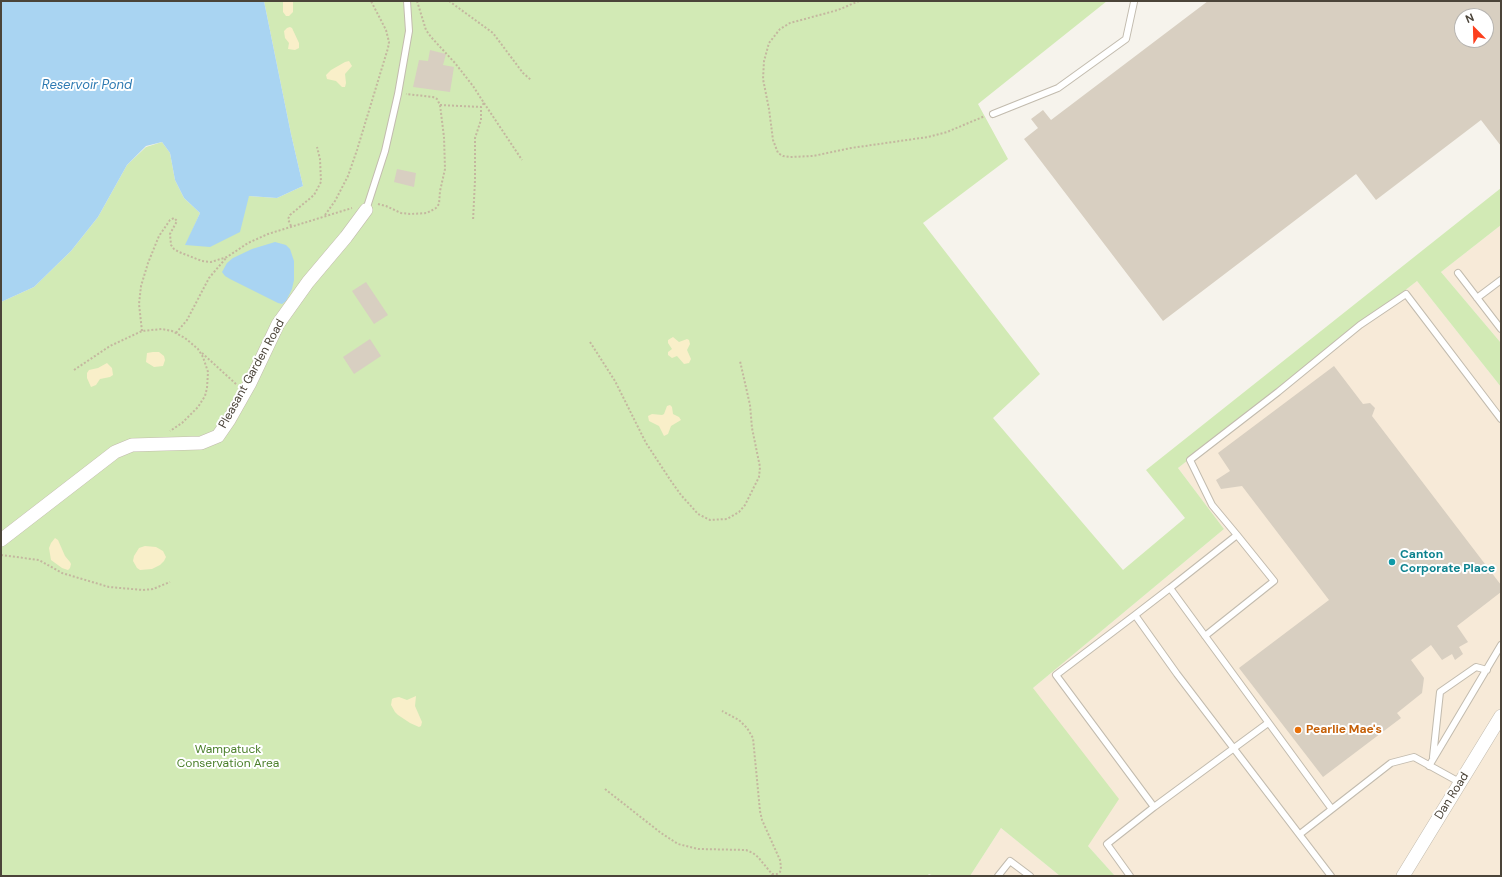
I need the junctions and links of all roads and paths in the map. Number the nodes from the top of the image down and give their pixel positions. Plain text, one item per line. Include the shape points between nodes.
1 (371, 1) edge
2 (407, 1) edge
3 (417, 1) edge
4 (449, 1) edge
5 (858, 1) edge
6 (1134, 1) edge
7 (531, 80) dead end
8 (398, 94) junction
9 (484, 103) junction
10 (440, 105) junction
11 (481, 107) junction
12 (993, 114) joint
13 (317, 147) dead end
14 (522, 160) dead end
15 (367, 206) junction
16 (324, 216) junction
17 (473, 221) dead end
18 (291, 226) junction
19 (227, 258) junction
20 (1458, 273) dead end
21 (1501, 280) edge
22 (1478, 298) junction
23 (1501, 329) edge
24 (142, 330) junction
25 (176, 333) junction
26 (590, 342) dead end
27 (201, 352) junction
28 (740, 361) dead end
29 (74, 370) dead end
30 (244, 393) junction
31 (1501, 420) edge
32 (170, 431) dead end
33 (1237, 534) junction
34 (1, 540) edge
35 (1, 555) edge
36 (170, 582) dead end
37 (1170, 588) junction
38 (1135, 615) junction
39 (1205, 636) junction
40 (1501, 645) edge
41 (1487, 670) junction
42 (722, 711) dead end
43 (1501, 716) edge
44 (1268, 723) junction
45 (1234, 748) junction
46 (1432, 759) junction
47 (1429, 766) junction
48 (1461, 783) junction
49 (605, 789) dead end
50 (1154, 807) junction
51 (1331, 808) junction
52 (1300, 834) junction
53 (998, 876) edge
54 (1030, 876) edge
55 (1130, 876) edge
56 (1331, 876) edge
57 (1403, 876) edge

1 - 16 path via 386,30 388,48 348,176
2 - 8 lane via 409,32
3 - 9 path via 431,37 455,63
4 - 7 path via 493,33
5 - 12 path via 838,10 790,23 780,29 769,42 763,79 772,140 778,153 800,157 928,136 947,132
6 - 12 lane via 1126,39 1058,88
8 - 10 path via 433,97
8 - 15 lane via 385,151
9 - 11 path
9 - 14 path
10 - 11 path
10 - 15 path via 444,136 444,169 439,204 427,212 410,214 386,206
11 - 17 path via 481,120 475,138
13 - 18 path via 322,182 314,195 290,215 288,219
15 - 16 path
15 - 30 street, Pleasant Garden Road via 278,324
16 - 18 path
18 - 19 path via 248,243
19 - 24 path via 211,262 202,261 174,249 170,239 176,219 170,220 159,236 141,286 139,304
19 - 25 path via 209,278 187,320
20 - 22 lane
21 - 22 lane
22 - 23 lane
24 - 25 path
24 - 29 path via 110,346
25 - 27 path
26 - 28 path via 615,381 646,443 671,481 698,514 710,520 727,519 739,512 759,477 760,468 750,405
27 - 30 path
27 - 32 path via 208,372 205,396 198,407
30 - 34 street, Pleasant Garden Road via 218,436 201,443 132,445 115,452
31 - 33 lane via 1406,294 1360,325 1190,460 1212,505
33 - 37 lane
33 - 39 lane via 1274,581
35 - 36 path via 39,560 62,573 109,587 143,590
37 - 38 lane
37 - 39 lane
38 - 45 lane
38 - 50 lane via 1056,675
39 - 44 lane
40 - 41 lane
41 - 46 lane
41 - 46 lane via 1476,667 1440,692
42 - 49 path via 739,720 748,728 753,738 760,811 776,849 780,872 772,874 758,857 746,850 698,849 678,844
43 - 48 street, Dan Road
44 - 45 lane
44 - 51 lane
45 - 50 lane
45 - 52 lane
46 - 47 lane
47 - 48 lane
47 - 51 lane via 1414,757 1391,763
48 - 57 street, Dan Road
50 - 55 lane via 1107,844
51 - 52 lane
52 - 56 lane
53 - 54 lane via 1010,861

